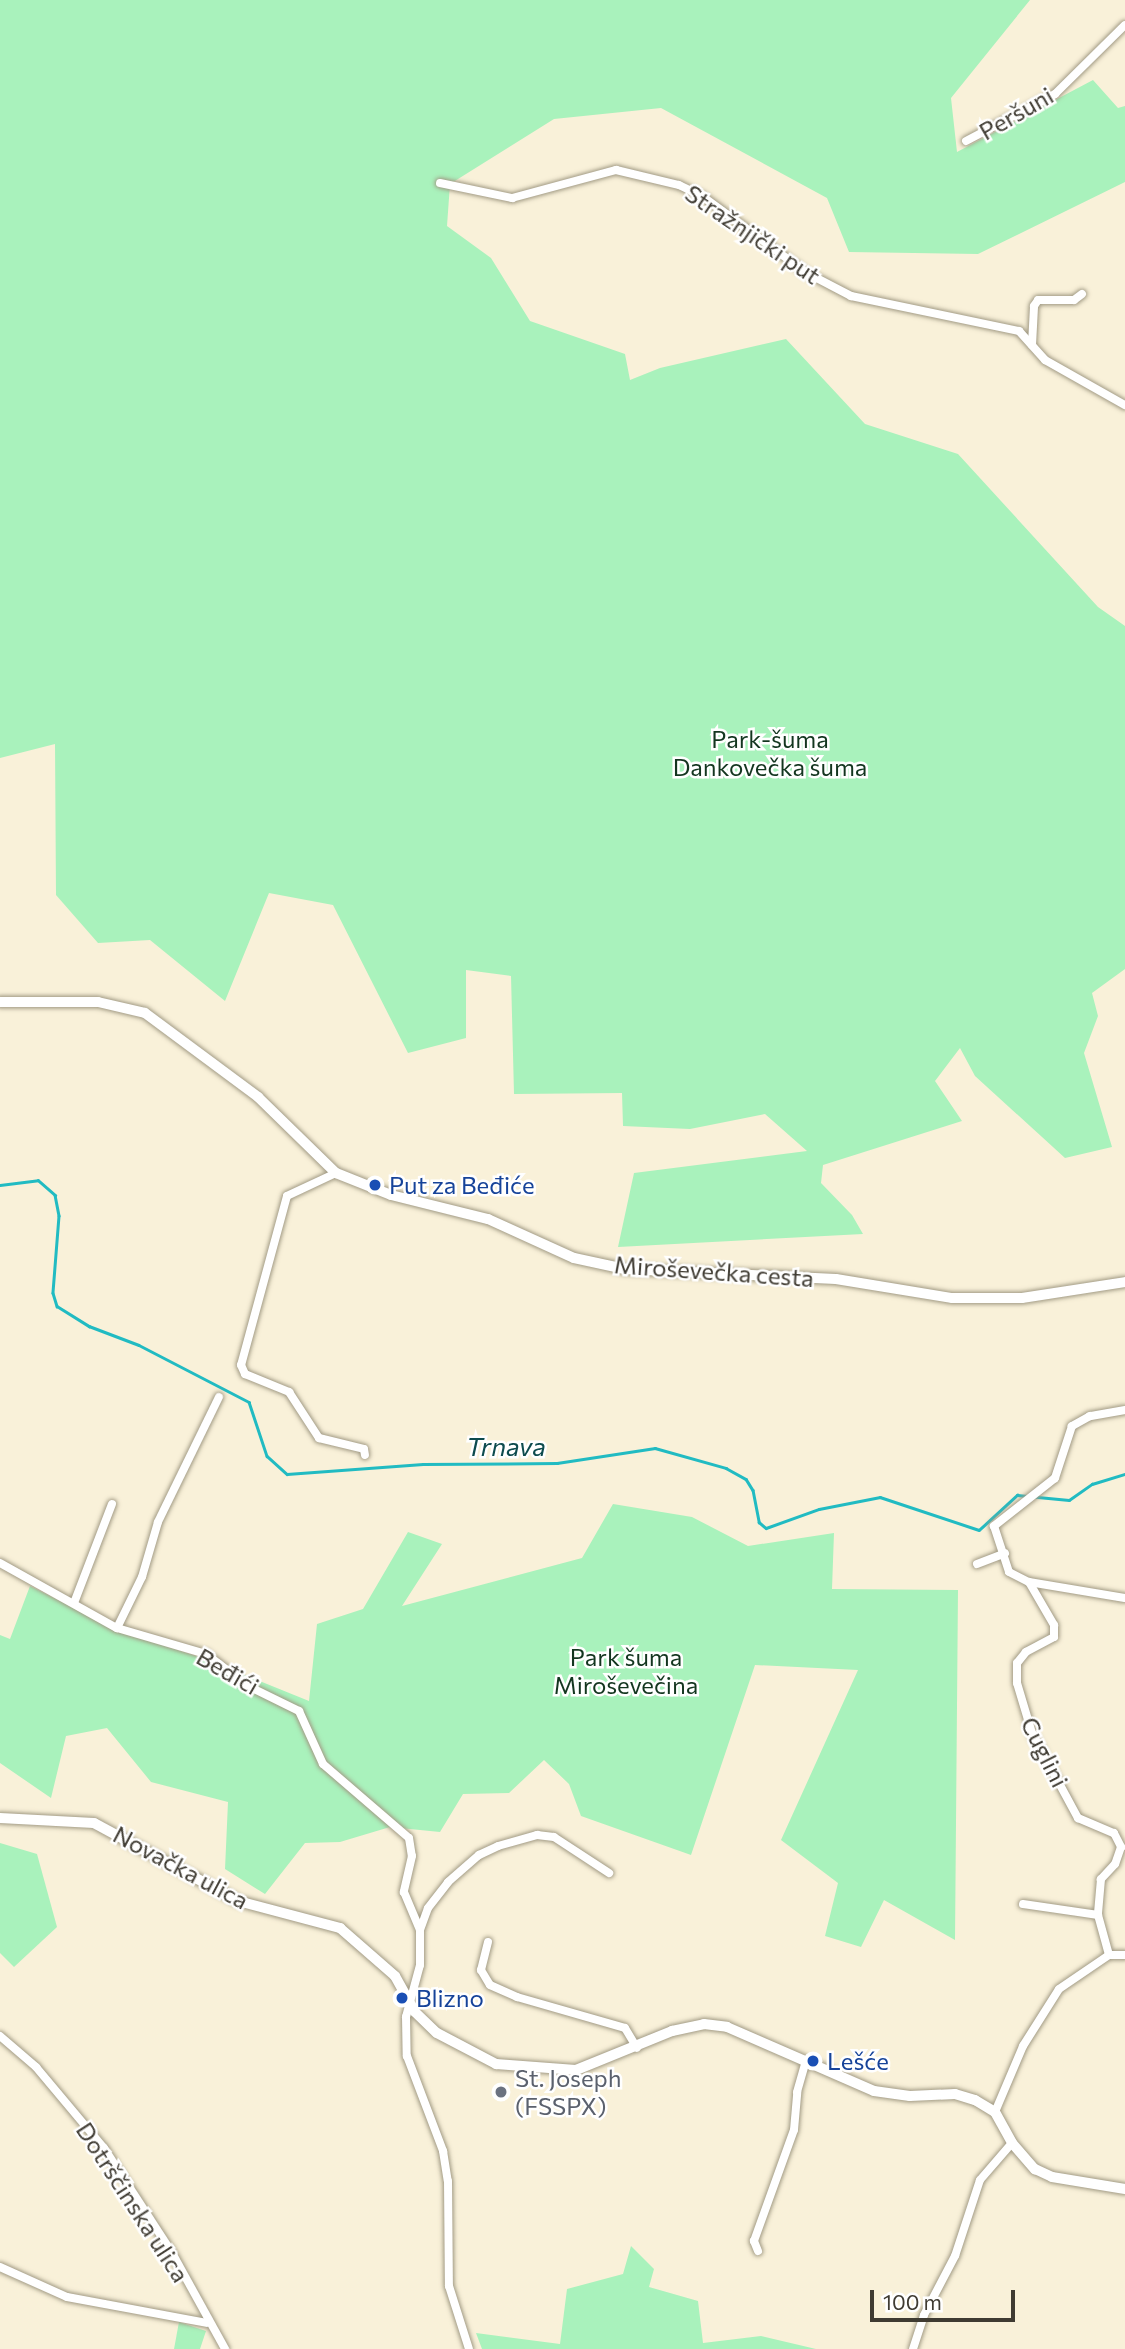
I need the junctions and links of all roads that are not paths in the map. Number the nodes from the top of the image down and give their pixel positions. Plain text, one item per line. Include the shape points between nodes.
1 (1125, 24) edge
2 (966, 141) dead end
3 (440, 183) dead end
4 (1082, 294) dead end
5 (1032, 345) junction
6 (1125, 405) edge
7 (0, 1002) edge
8 (336, 1173) junction
9 (1125, 1282) edge
10 (219, 1397) dead end
11 (1125, 1410) edge
12 (365, 1455) dead end
13 (112, 1504) dead end
14 (1004, 1553) junction
15 (0, 1563) edge
16 (977, 1564) dead end
17 (1029, 1582) junction
18 (1125, 1598) edge
19 (74, 1603) junction
20 (117, 1628) junction
21 (0, 1818) edge
22 (609, 1873) dead end
23 (1023, 1904) dead end
24 (1098, 1915) junction
25 (420, 1930) junction
26 (488, 1942) dead end
27 (1109, 1955) junction
28 (1125, 1955) edge
29 (410, 2004) junction
30 (0, 2036) edge
31 (637, 2048) junction
32 (807, 2061) junction
33 (995, 2112) junction
34 (1012, 2143) junction
35 (1125, 2189) edge
36 (758, 2251) dead end
37 (0, 2267) edge
38 (207, 2323) junction
39 (225, 2349) edge
40 (469, 2349) edge
41 (913, 2349) edge

1 - 2 street, Peršuni via 1055,94
3 - 5 street, Stražnjički put via 512,198 616,170 679,184 785,259 851,296 998,324 1019,331
4 - 5 street via 1074,300 1038,300
5 - 6 street, Stražnjički put via 1045,359
7 - 8 main road, Miroševečka cesta via 98,1002 145,1013 258,1097
8 - 9 main road, Miroševečka cesta via 391,1195 488,1219 574,1258 625,1269 835,1279 988,1300
8 - 12 street via 286,1196 241,1365 244,1374 289,1392 319,1438 364,1449
10 - 20 street via 163,1510 142,1577
11 - 14 street, Cuglini via 1090,1416 1072,1426 1055,1478 994,1526
13 - 19 street
14 - 16 street
14 - 17 street, Cuglini via 1009,1572
15 - 19 street, Beđići
17 - 18 street
17 - 24 street, Cuglini via 1054,1625 1055,1637 1017,1663 1017,1683 1032,1733 1078,1818 1114,1833 1121,1847 1115,1864 1101,1879
19 - 20 street, Beđići
20 - 25 street, Beđići via 206,1654 248,1686 299,1711 323,1764 409,1838 412,1856 404,1892
21 - 29 street, Novačka ulica via 94,1823 228,1896 268,1911 340,1927 395,1976
22 - 25 street via 554,1837 537,1835 508,1843 479,1855 448,1882 428,1909
23 - 24 street
24 - 27 street, Cuglini
25 - 29 street via 421,1965
26 - 31 street via 481,1970 490,1985 625,2028
27 - 28 street
27 - 33 street via 1059,1989 1023,2046
29 - 31 street, Novačka ulica via 437,2033 479,2057 510,2067 576,2070
29 - 40 street via 407,2056 443,2151 448,2181 449,2286
30 - 38 street, Dotrščinska ulica via 36,2067 104,2148 171,2251
31 - 32 street, Novačka ulica via 672,2031 704,2024 727,2027
32 - 33 street, Novačka ulica via 874,2091 910,2096 955,2094
32 - 36 street via 797,2092 794,2130 754,2241
33 - 34 street
34 - 35 street via 1035,2169 1052,2176
34 - 41 street via 980,2180 955,2256 924,2315
37 - 38 street via 67,2297
38 - 39 street, Dotrščinska ulica

